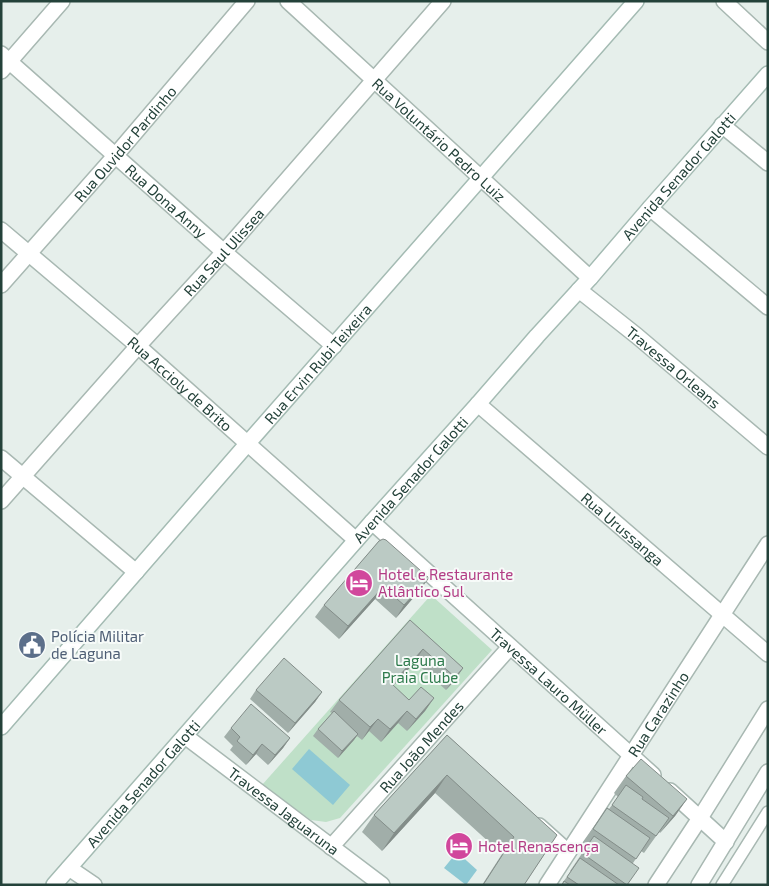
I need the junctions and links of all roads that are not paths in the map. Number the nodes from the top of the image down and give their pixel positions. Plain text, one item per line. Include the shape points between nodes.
1 (62, 1) edge
2 (246, 1) edge
3 (288, 1) edge
4 (443, 1) edge
5 (636, 1) edge
6 (724, 1) edge
7 (768, 42) edge
8 (4, 62) edge
9 (768, 74) edge
10 (375, 80) junction
11 (722, 126) junction
12 (115, 156) junction
13 (768, 163) edge
14 (481, 178) junction
15 (650, 208) junction
16 (1, 230) edge
17 (224, 252) junction
18 (29, 254) junction
19 (590, 278) junction
20 (1, 285) edge
21 (579, 290) junction
22 (768, 307) edge
23 (138, 346) junction
24 (334, 346) junction
25 (478, 404) junction
26 (248, 443) junction
27 (768, 446) edge
28 (1, 458) edge
29 (23, 476) junction
30 (1, 501) edge
31 (372, 522) junction
32 (356, 540) junction
33 (768, 544) edge
34 (136, 572) junction
35 (722, 614) junction
36 (510, 647) junction
37 (768, 654) edge
38 (768, 709) edge
39 (1, 727) edge
40 (434, 732) junction
41 (185, 736) junction
42 (448, 744) edge
43 (631, 755) junction
44 (768, 772) edge
45 (768, 812) edge
46 (526, 814) edge
47 (700, 818) junction
48 (726, 842) junction
49 (331, 846) junction
50 (568, 852) junction
51 (69, 868) junction
52 (54, 885) edge
53 (94, 885) edge
54 (382, 885) edge
55 (547, 885) edge
56 (656, 885) edge
57 (698, 885) edge
58 (722, 885) edge

1 - 8 street
2 - 12 street, Rua Ouvidor Pardinho
3 - 10 street, Rua Voluntário Pedro Luiz
4 - 10 street, Rua Saul Ulissea
5 - 14 street, Rua Ervin Rubi Teixeira
6 - 7 street
8 - 12 street, Rua Dona Anny
9 - 11 street, Avenida Senador Galotti
10 - 14 street, Rua Voluntário Pedro Luiz
10 - 17 street, Rua Saul Ulissea
11 - 13 street
11 - 15 street, Avenida Senador Galotti
12 - 17 street, Rua Dona Anny
12 - 18 street, Rua Ouvidor Pardinho
14 - 19 street, Rua Voluntário Pedro Luiz
14 - 24 street, Rua Ervin Rubi Teixeira
15 - 19 street, Avenida Senador Galotti
15 - 22 street
16 - 18 street, Rua Accioly de Brito
17 - 23 street, Rua Saul Ulissea
17 - 24 street, Rua Dona Anny
18 - 20 street, Rua Ouvidor Pardinho
18 - 23 street, Rua Accioly de Brito
19 - 21 street, Avenida Senador Galotti
21 - 25 street, Avenida Senador Galotti
21 - 27 street, Travessa Orleans
23 - 26 street, Rua Accioly de Brito
23 - 29 street, Rua Saul Ulissea
24 - 26 street, Rua Ervin Rubi Teixeira
25 - 31 street, Avenida Senador Galotti
25 - 35 street, Rua Urussanga
26 - 32 street, Rua Accioly de Brito
26 - 34 street, Rua Ervin Rubi Teixeira
28 - 29 street
29 - 30 street, Rua Saul Ulissea
29 - 34 street
31 - 32 street, Avenida Senador Galotti
31 - 36 street, Travessa Lauro Müller
32 - 41 street, Avenida Senador Galotti
33 - 35 street, Rua Carazinho
34 - 39 street, Rua Ervin Rubi Teixeira
35 - 37 street, Rua Urussanga
35 - 43 street, Rua Carazinho
36 - 40 street, Rua João Mendes
36 - 43 street, Travessa Lauro Müller
38 - 47 street
40 - 42 street
40 - 49 street, Rua João Mendes
41 - 49 street, Travessa Jaguaruna
41 - 51 street, Avenida Senador Galotti
43 - 47 street, Travessa Lauro Müller
43 - 50 street, Rua Carazinho
44 - 48 street
45 - 58 street
46 - 50 street
47 - 48 street, Travessa Lauro Müller
47 - 56 street
48 - 57 street
49 - 54 street, Travessa Jaguaruna
50 - 55 street, Rua Carazinho
51 - 52 street, Avenida Senador Galotti
51 - 53 street

